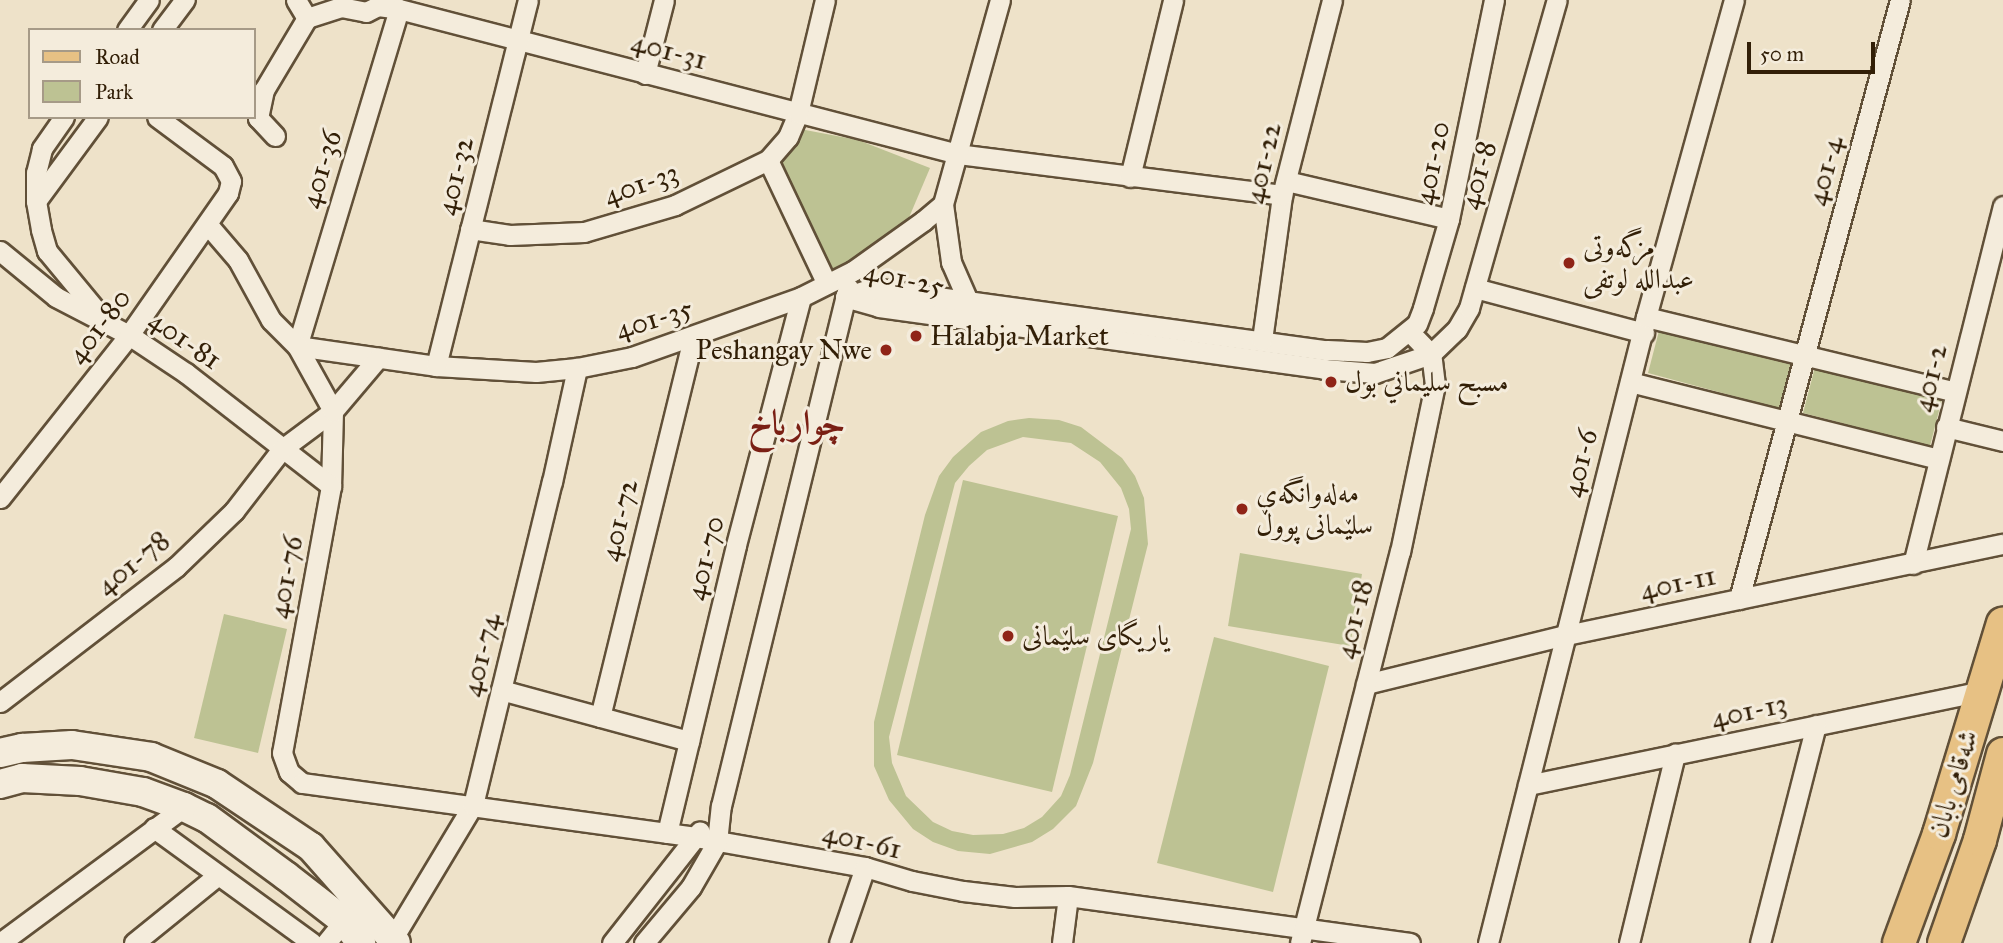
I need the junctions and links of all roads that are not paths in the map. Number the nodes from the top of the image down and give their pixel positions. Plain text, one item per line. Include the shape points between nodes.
1 (149, 0) edge
2 (185, 0) edge
3 (296, 0) edge
4 (528, 0) edge
5 (664, 0) edge
6 (825, 0) edge
7 (1000, 0) edge
8 (1173, 0) edge
9 (1332, 0) edge
10 (1494, 0) edge
11 (1557, 0) edge
12 (1734, 0) edge
13 (1900, 0) edge
14 (375, 6) edge
15 (399, 9) junction
16 (307, 18) junction
17 (128, 28) edge
18 (164, 28) edge
19 (517, 40) junction
20 (645, 74) junction
21 (798, 113) junction
22 (63, 119) edge
23 (97, 119) edge
24 (160, 119) edge
25 (275, 136) dead end
26 (958, 154) junction
27 (768, 160) junction
28 (1130, 177) junction
29 (1284, 188) junction
30 (36, 201) junction
31 (943, 204) junction
32 (2003, 206) edge
33 (1449, 219) junction
34 (208, 225) junction
35 (470, 229) junction
36 (0, 251) edge
37 (853, 271) junction
38 (827, 284) junction
39 (1475, 288) junction
40 (802, 297) junction
41 (845, 297) junction
42 (968, 301) junction
43 (108, 325) junction
44 (1645, 325) junction
45 (1409, 331) junction
46 (129, 335) junction
47 (693, 337) junction
48 (1262, 340) junction
49 (297, 346) junction
50 (1431, 354) junction
51 (1805, 356) junction
52 (378, 358) junction
53 (436, 366) junction
54 (577, 368) junction
55 (1630, 382) junction
56 (1955, 392) junction
57 (332, 411) junction
58 (1788, 422) junction
59 (1946, 427) junction
60 (2003, 442) edge
61 (282, 449) junction
62 (1938, 459) junction
63 (331, 486) junction
64 (0, 498) edge
65 (2003, 544) edge
66 (1913, 564) junction
67 (1739, 599) junction
68 (2003, 624) edge
69 (1566, 635) junction
70 (1366, 684) junction
71 (501, 690) junction
72 (1981, 691) junction
73 (0, 702) edge
74 (600, 716) junction
75 (1816, 725) junction
76 (689, 741) junction
77 (0, 753) edge
78 (1675, 754) junction
79 (2003, 754) edge
80 (11, 781) edge
81 (302, 782) joint
82 (1528, 785) junction
83 (0, 796) edge
84 (473, 805) junction
85 (721, 806) junction
86 (184, 807) junction
87 (154, 828) junction
88 (667, 833) junction
89 (695, 837) junction
90 (717, 842) junction
91 (865, 867) junction
92 (218, 875) junction
93 (1068, 896) junction
94 (344, 921) junction
95 (1303, 935) edge
96 (394, 941) edge
97 (0, 943) edge
98 (134, 943) edge
99 (312, 943) edge
100 (326, 943) edge
101 (361, 943) edge
102 (612, 943) edge
103 (644, 943) edge
104 (839, 943) edge
105 (1062, 943) edge
106 (1410, 943) edge
107 (1488, 943) edge
108 (1629, 943) edge
109 (1760, 943) edge
110 (1899, 943) edge
111 (1944, 943) edge

1 - 17 street
2 - 18 street
3 - 16 street
4 - 19 street, 401-32
5 - 20 street
6 - 21 street, 401-33
7 - 26 street
8 - 28 street
9 - 29 street, 401-22
10 - 33 street, 401-20
11 - 39 street, 401-8
12 - 44 street, 401-6
13 - 51 street, 401-4
14 - 15 street, 401-31
14 - 16 street, 401-31 via 341,7
15 - 19 street, 401-31
15 - 49 street, 401-36
16 - 25 street via 264,90 258,118
19 - 20 street, 401-31
19 - 35 street, 401-32
20 - 21 street, 401-31
21 - 26 street, 401-31
21 - 27 street, 401-33 via 788,137
22 - 30 street via 42,149
23 - 30 street
24 - 34 street, 401-80 via 223,166 231,181
26 - 28 street, 401-31
26 - 31 street
27 - 35 street, 401-33 via 674,205 584,232 510,235
27 - 38 street
28 - 29 street, 401-31
29 - 33 street, 401-31
29 - 48 street, 401-22
30 - 43 street via 47,251
31 - 37 street, 401-35
31 - 42 street via 951,262
32 - 56 street, 401-2
33 - 45 street, 401-20 via 1423,308
34 - 46 street, 401-80
34 - 49 street via 238,260 271,320
35 - 53 street, 401-32
36 - 43 street, 401-81 via 55,297
37 - 38 street, 401-35
37 - 41 street
38 - 40 street, 401-35
39 - 44 street
39 - 50 street, 401-8 via 1463,320
40 - 47 street, 401-35
40 - 76 street, 401-70
41 - 42 street, 401-25 via 872,288
41 - 50 street, 401-25 via 879,307 1324,369 1375,373
41 - 85 street
42 - 48 street, 401-25
43 - 46 street, 401-81
44 - 51 street
44 - 55 street, 401-6
45 - 48 street, 401-25 via 1387,348 1367,352 1326,351
45 - 50 street
46 - 61 street, 401-81 via 186,373
46 - 64 street, 401-80
47 - 54 street, 401-35 via 632,357
47 - 74 street, 401-72
49 - 52 street, 401-35
49 - 57 street
50 - 70 street, 401-18 via 1435,385
51 - 56 street
51 - 58 street, 401-4
52 - 53 street, 401-35
52 - 57 street, 401-78
53 - 54 street, 401-35 via 501,372
54 - 71 street, 401-74
55 - 58 street
55 - 69 street, 401-6
56 - 59 street, 401-2
57 - 61 street, 401-78
57 - 63 street, 401-76
58 - 62 street
58 - 67 street, 401-4
59 - 60 street
59 - 62 street, 401-2
61 - 63 street, 401-81
61 - 73 street, 401-78 via 234,511 176,567
62 - 66 street, 401-2
63 - 81 street, 401-76 via 282,753 289,772
65 - 66 street, 401-11
66 - 67 street, 401-11
67 - 69 street, 401-11
68 - 72 main road, شەقامی بابان
69 - 70 street, 401-11
69 - 82 street, 401-6
70 - 95 street, 401-18
71 - 74 street
71 - 84 street, 401-74
72 - 75 street, 401-13
72 - 110 main road, شەقامی بابان via 1939,834
74 - 76 street
75 - 78 street, 401-13
75 - 109 street
76 - 88 street, 401-70
77 - 96 street via 72,745 151,757 217,784 310,847
78 - 82 street, 401-13
78 - 108 street
79 - 111 main road, شەقامی بابان via 1980,840
80 - 83 street
80 - 86 street via 80,781 143,792
81 - 84 street, 401-61
82 - 107 street, 401-6
84 - 88 street, 401-61
84 - 96 street, 401-74
85 - 89 street
85 - 90 street
86 - 87 street
86 - 94 street via 207,818
87 - 92 street
87 - 97 street
88 - 89 street, 401-61
89 - 90 street, 401-61
89 - 102 street
90 - 91 street, 401-61
90 - 103 street via 691,887
91 - 93 street, 401-61 via 963,891 1015,897
91 - 104 street
92 - 98 street
92 - 99 street
93 - 95 street, 401-61
93 - 105 street
94 - 100 street
94 - 101 street
95 - 106 street, 401-61

